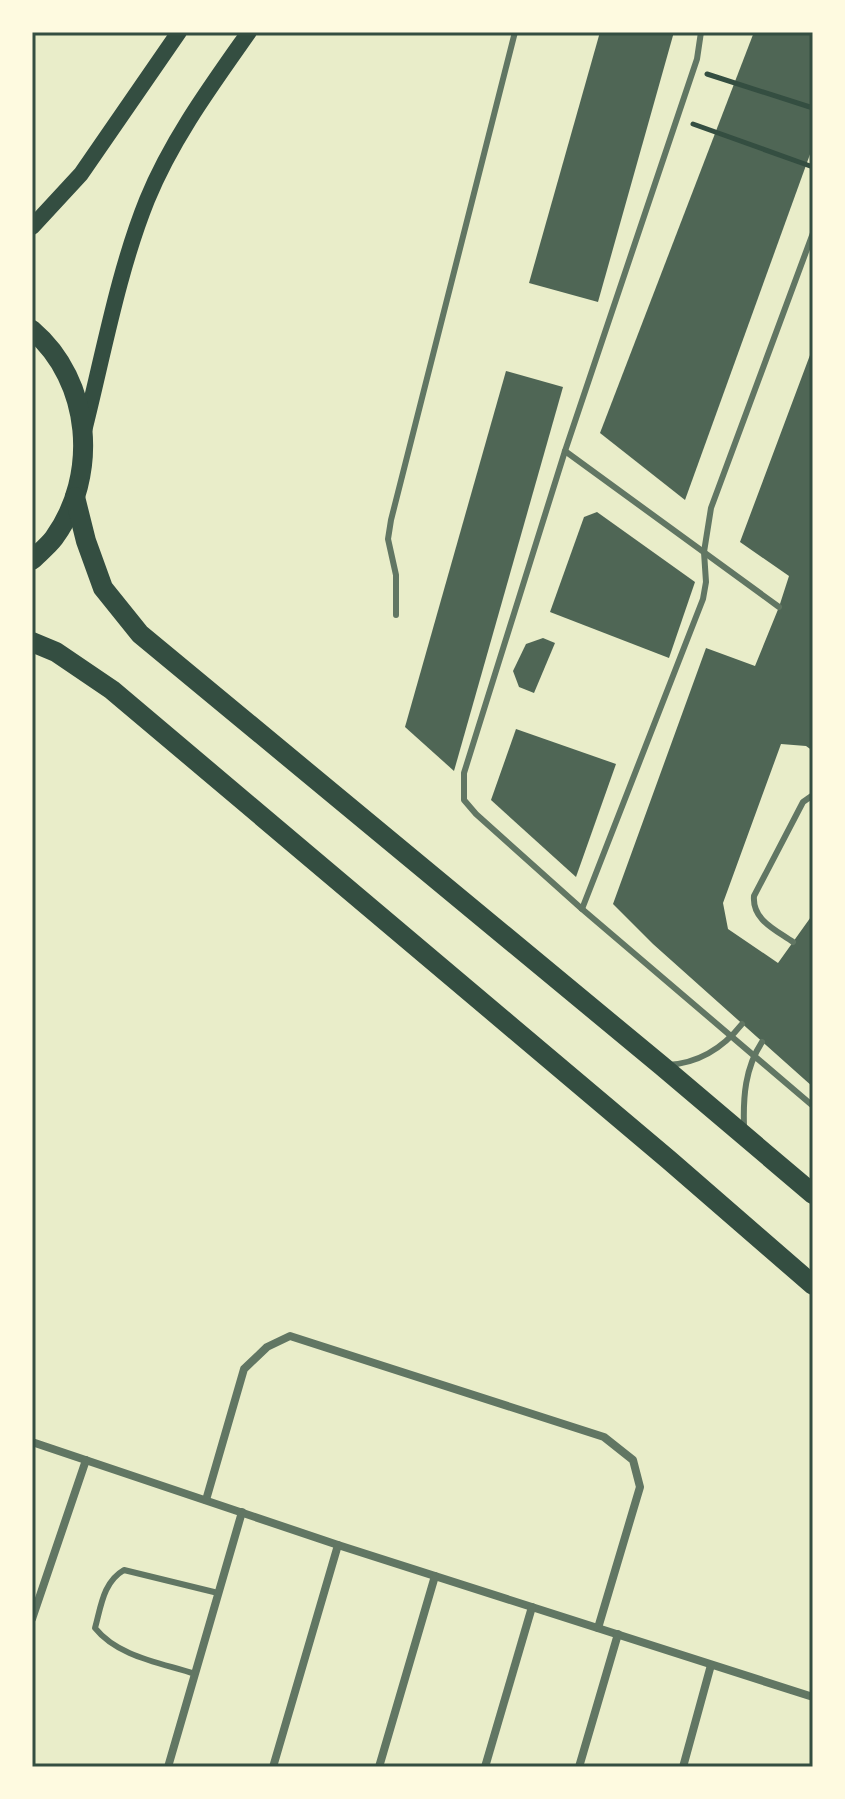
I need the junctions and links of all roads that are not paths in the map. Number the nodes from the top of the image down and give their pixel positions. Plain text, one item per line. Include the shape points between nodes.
1 (179, 32) edge
2 (249, 32) edge
3 (515, 32) edge
4 (701, 32) edge
5 (32, 227) edge
6 (813, 233) edge
7 (32, 330) edge
8 (84, 433) junction
9 (565, 451) junction
10 (75, 497) junction
11 (704, 552) junction
12 (32, 560) edge
13 (779, 607) dead end
14 (396, 615) dead end
15 (32, 642) edge
16 (813, 795) edge
17 (582, 909) junction
18 (793, 942) dead end
19 (742, 1024) dead end
20 (732, 1036) junction
21 (762, 1042) dead end
22 (754, 1054) junction
23 (662, 1066) junction
24 (813, 1106) edge
25 (744, 1135) junction
26 (813, 1194) edge
27 (813, 1285) edge
28 (32, 1442) edge
29 (86, 1460) junction
30 (206, 1500) junction
31 (242, 1512) junction
32 (338, 1545) junction
33 (435, 1576) junction
34 (218, 1593) junction
35 (532, 1607) junction
36 (32, 1619) edge
37 (598, 1628) junction
38 (618, 1634) junction
39 (711, 1665) junction
40 (195, 1674) junction
41 (813, 1697) edge
42 (168, 1767) edge
43 (273, 1767) edge
44 (379, 1767) edge
45 (485, 1767) edge
46 (579, 1767) edge
47 (683, 1767) edge

1 - 5 main road via 81,174
2 - 8 main road via 181,131 147,201
3 - 14 lane via 391,520
4 - 9 lane via 693,70
6 - 11 lane via 718,486
7 - 8 main road via 62,366
8 - 10 main road
9 - 11 lane
9 - 17 lane via 462,783 464,800 476,814
10 - 12 main road via 54,538
10 - 23 main road via 103,588 140,634
11 - 13 lane
11 - 17 lane via 703,599
15 - 27 main road via 112,690
16 - 18 lane via 803,802 754,896 761,919
17 - 20 lane
19 - 20 lane
20 - 22 lane
20 - 23 lane via 696,1060
21 - 22 lane
22 - 24 lane
22 - 25 lane via 746,1078
23 - 25 main road
25 - 26 main road
28 - 29 street
29 - 30 street
29 - 36 street
30 - 31 street
30 - 37 street via 244,1369 267,1347 290,1336 604,1437 633,1460 640,1487
31 - 32 street
31 - 34 street
32 - 33 street
32 - 43 street
33 - 35 street
33 - 44 street
34 - 40 street
34 - 40 lane via 124,1570 107,1586 95,1628 116,1648
35 - 37 street
35 - 45 street
37 - 38 street
38 - 39 street
38 - 46 street
39 - 41 street
39 - 47 street
40 - 42 street

